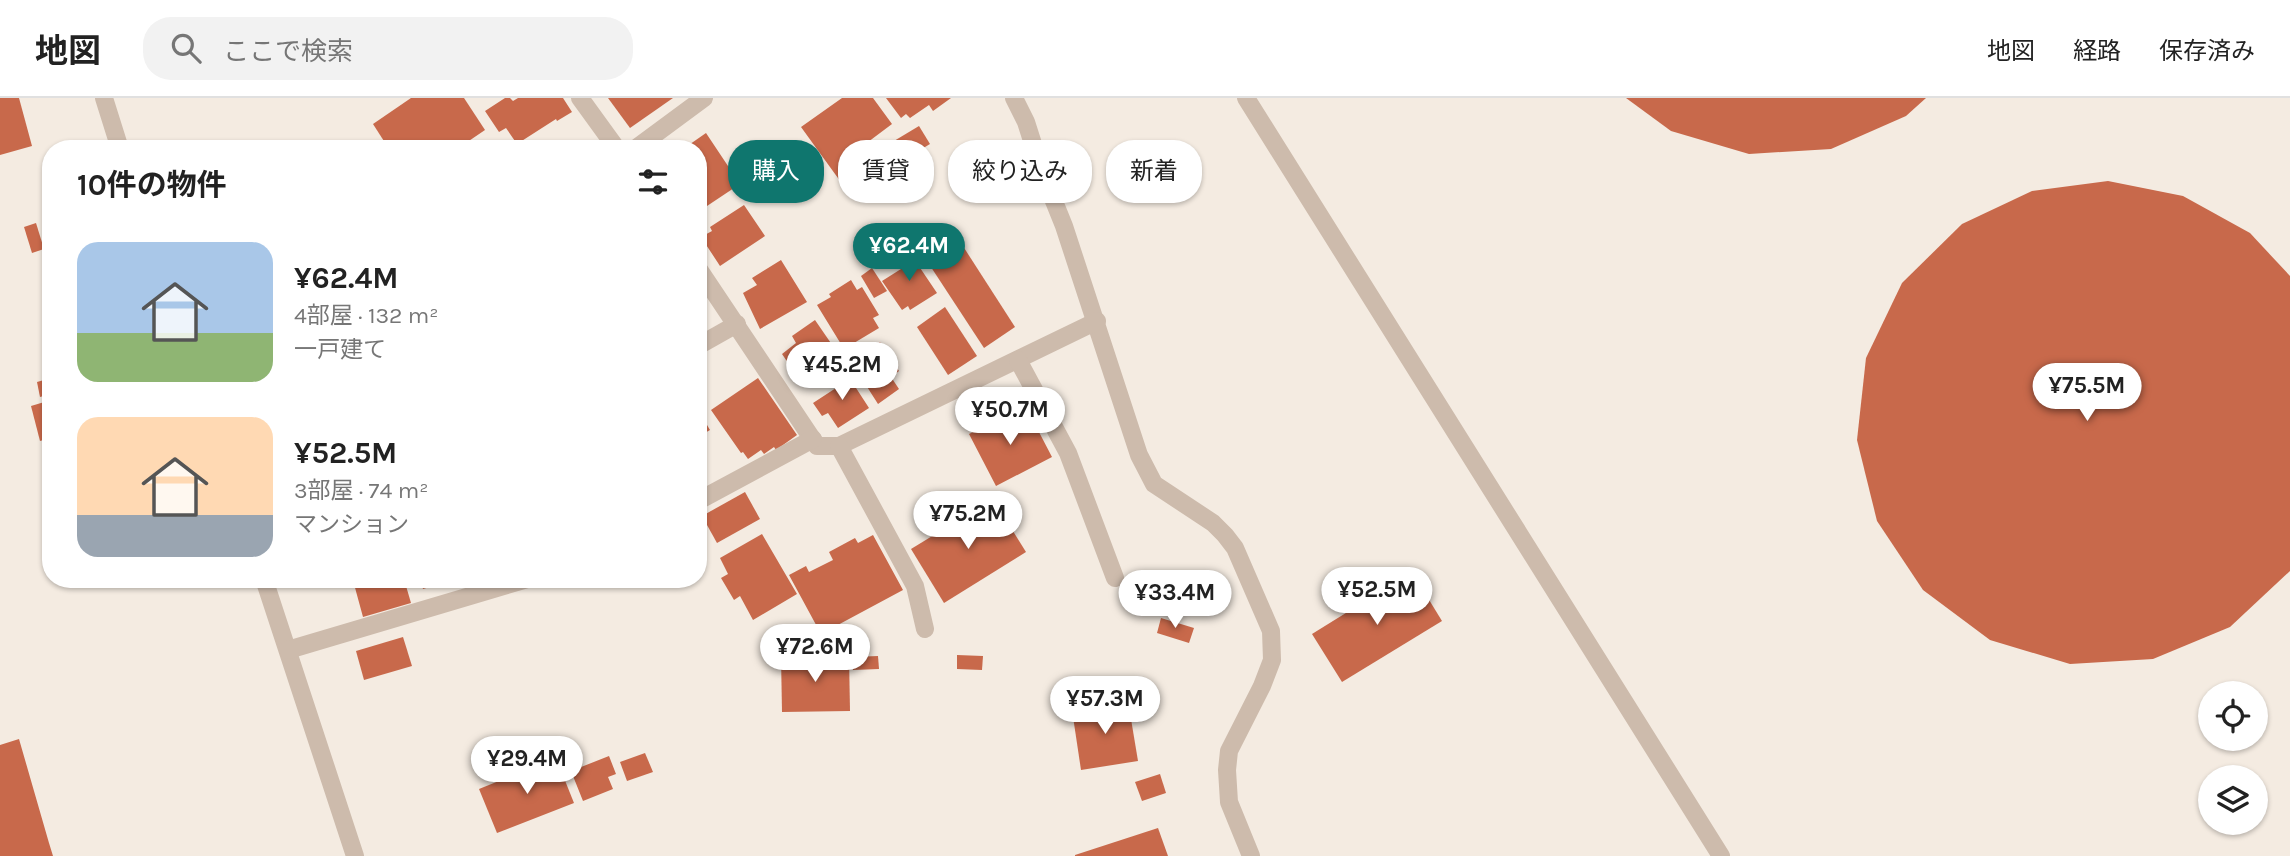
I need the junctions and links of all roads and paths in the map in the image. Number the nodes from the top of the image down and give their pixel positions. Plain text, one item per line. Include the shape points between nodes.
1 (104, 98) edge
2 (580, 98) edge
3 (704, 98) edge
4 (1014, 98) edge
5 (1246, 98) edge
6 (117, 140) edge
7 (610, 140) edge
8 (647, 140) edge
9 (707, 281) edge
10 (1097, 321) junction
11 (737, 324) junction
12 (707, 341) edge
13 (1017, 360) junction
14 (813, 439) junction
15 (839, 446) junction
16 (707, 496) edge
17 (1115, 578) dead end
18 (267, 588) edge
19 (497, 588) edge
20 (925, 629) dead end
21 (288, 650) junction
22 (355, 856) edge
23 (1251, 856) edge
24 (1721, 856) edge

1 - 6 street
2 - 7 street
3 - 8 street
4 - 10 street
5 - 24 street
9 - 11 street
10 - 13 street
10 - 23 street via 1131,436 1154,484 1225,535 1271,631 1272,660 1229,751 1227,771 1229,802
11 - 12 street
11 - 14 street
13 - 15 street
13 - 17 street via 1068,453
14 - 15 street via 817,446
14 - 16 street
15 - 20 street via 915,586
18 - 21 street
19 - 21 street
21 - 22 street

